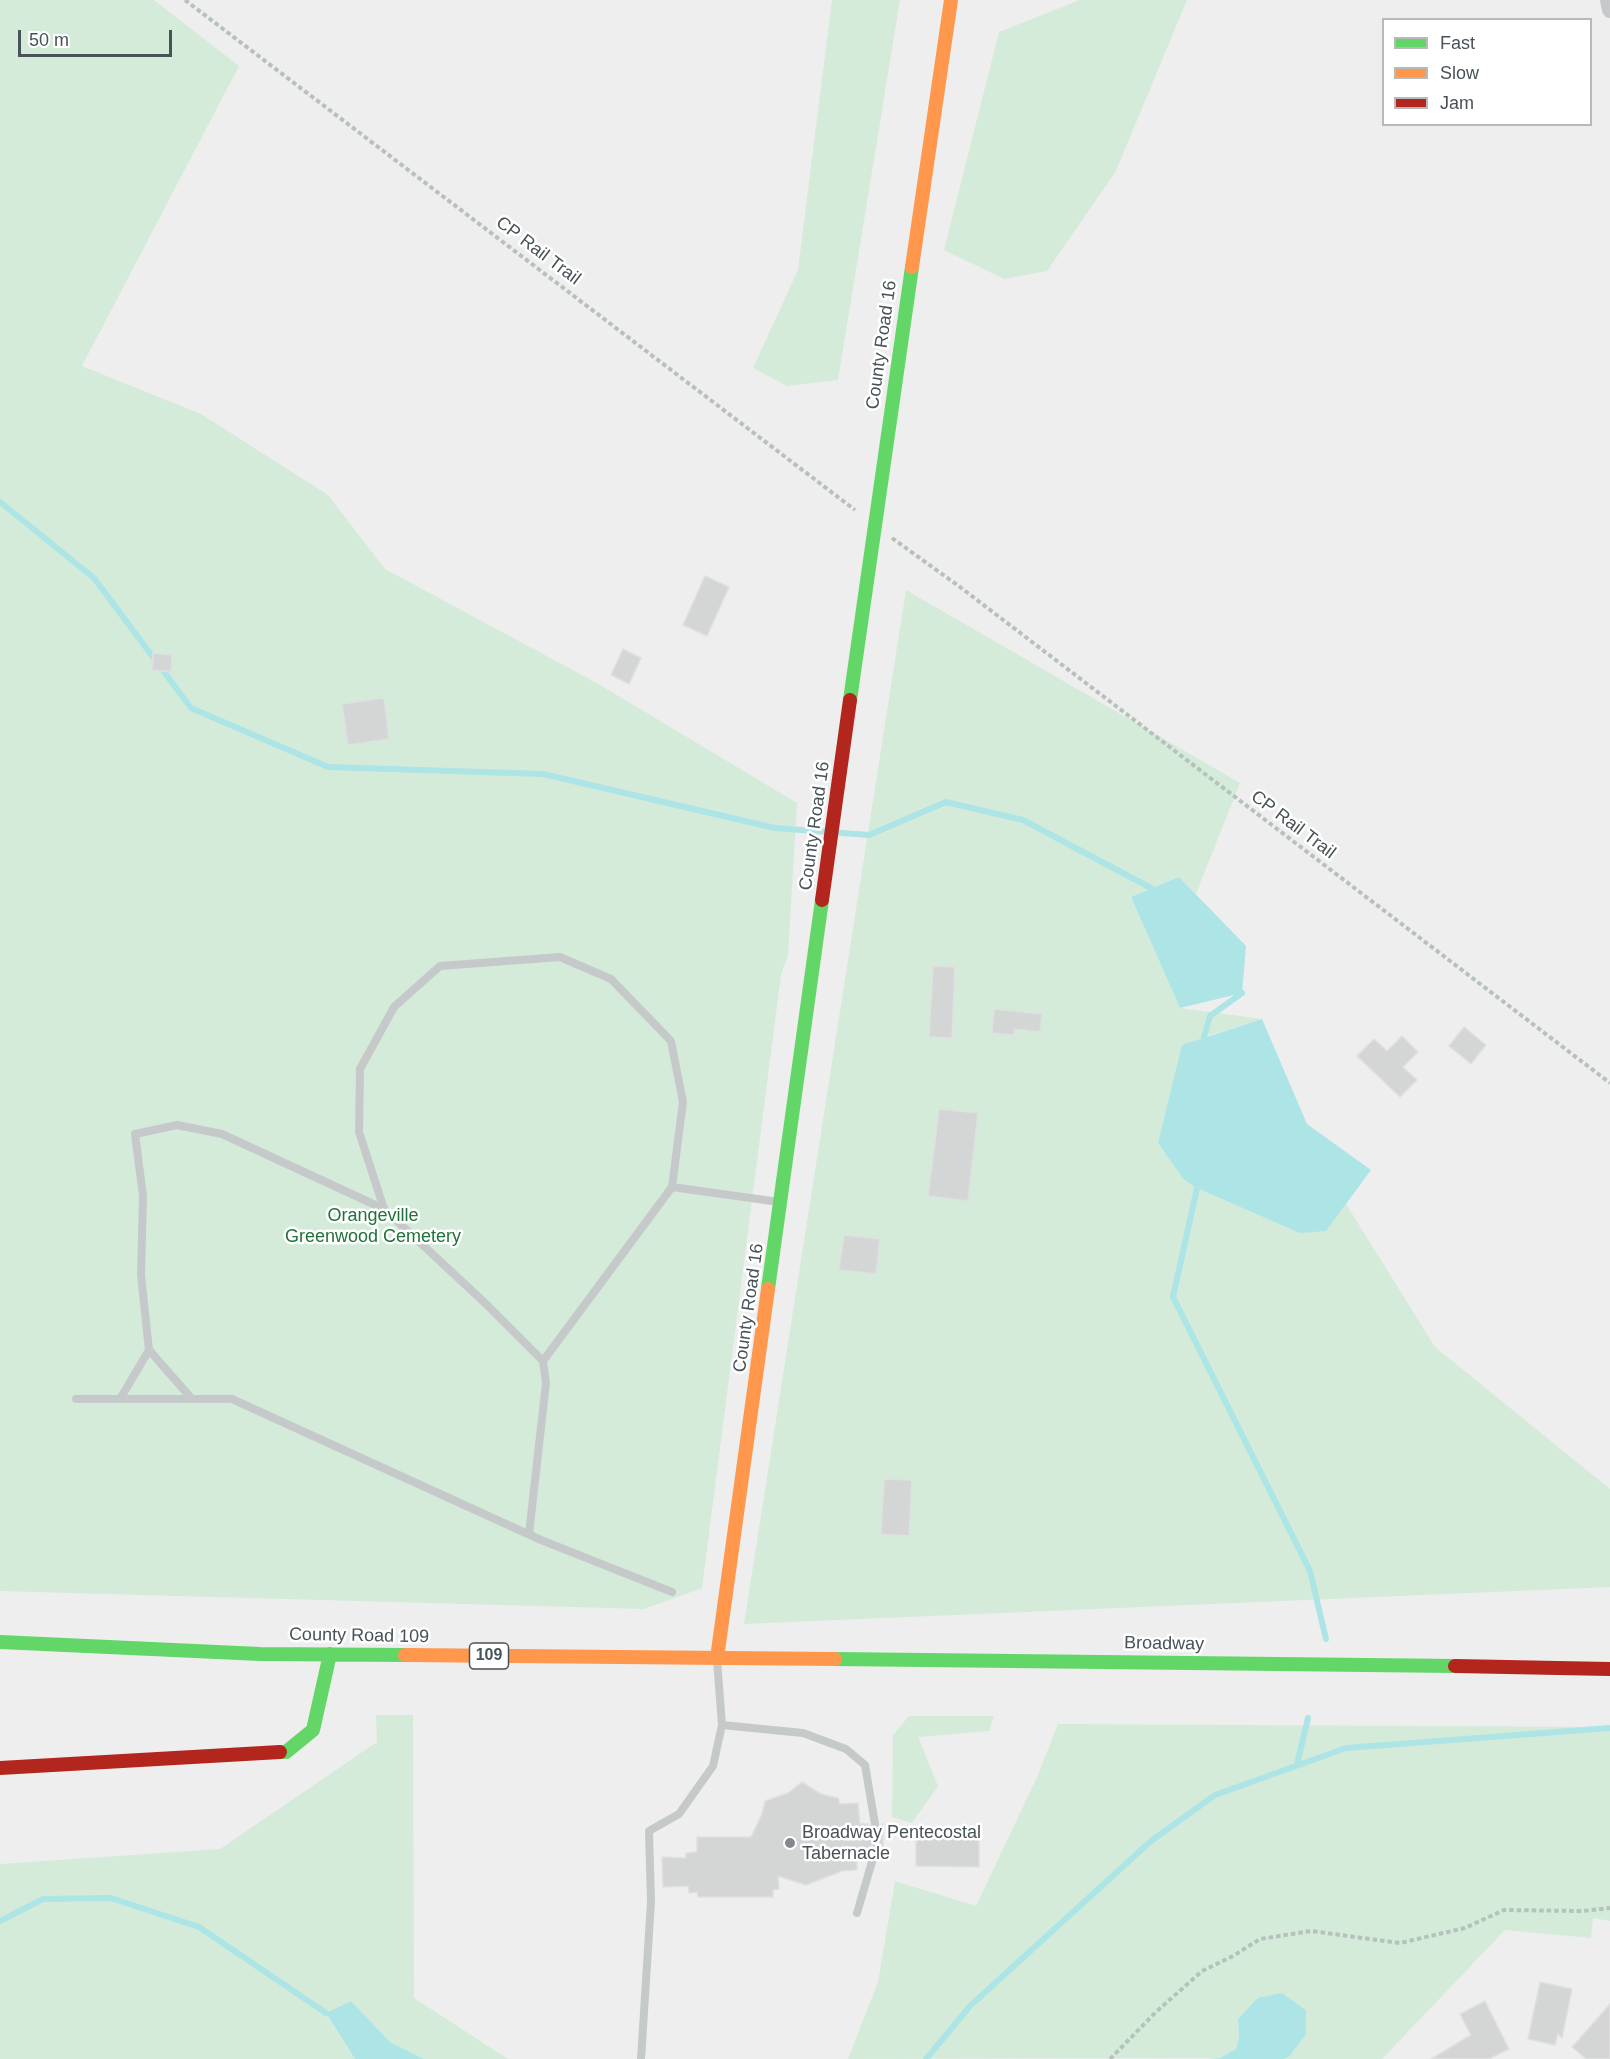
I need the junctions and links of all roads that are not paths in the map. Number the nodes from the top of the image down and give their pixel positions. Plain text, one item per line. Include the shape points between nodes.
1 (951, 0) edge
2 (1608, 0) edge
3 (1610, 10) edge
4 (672, 1187) junction
5 (782, 1202) junction
6 (384, 1209) junction
7 (148, 1350) junction
8 (543, 1361) junction
9 (76, 1399) dead end
10 (120, 1399) junction
11 (192, 1399) junction
12 (529, 1534) junction
13 (672, 1592) dead end
14 (0, 1642) edge
15 (330, 1654) junction
16 (717, 1658) junction
17 (1610, 1669) edge
18 (722, 1725) junction
19 (0, 1768) edge
20 (875, 1824) dead end
21 (876, 1848) dead end
22 (857, 1913) dead end
23 (641, 2059) edge

1 - 5 main road, County Road 16 via 874,524
2 - 3 street
4 - 5 lane
4 - 6 lane via 683,1102 671,1041 611,980 560,957 440,966 394,1006 360,1069 359,1132
4 - 8 lane
5 - 16 main road, County Road 16
6 - 7 lane via 222,1134 177,1125 135,1134 143,1196 141,1275
6 - 8 lane
7 - 10 lane
7 - 11 lane
8 - 12 lane via 546,1383
9 - 10 lane
10 - 11 lane
11 - 12 lane via 232,1399
12 - 13 lane
14 - 15 main road, County Road 109 / 109
15 - 16 main road, County Road 109 / 109
15 - 19 main road via 313,1730 286,1752
16 - 17 main road, Broadway
16 - 18 lane
18 - 20 lane via 802,1733 846,1749 865,1766
18 - 23 lane via 713,1766 679,1814 649,1831 651,1902
21 - 22 lane

